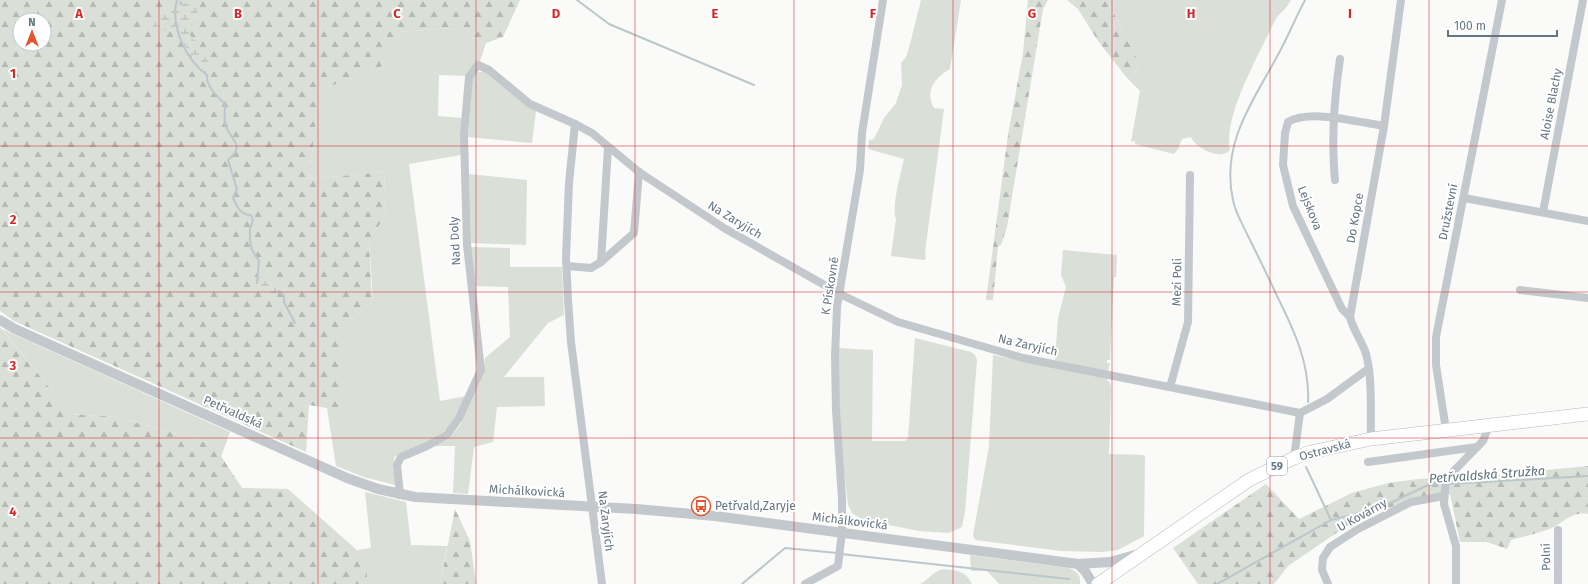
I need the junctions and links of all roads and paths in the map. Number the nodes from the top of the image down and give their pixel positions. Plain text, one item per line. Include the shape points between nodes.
1 (883, 0) edge
2 (1401, 0) edge
3 (1502, 0) edge
4 (1583, 0) edge
5 (1340, 59) dead end
6 (1334, 119) junction
7 (575, 124) junction
8 (1384, 126) junction
9 (608, 147) junction
10 (639, 172) junction
11 (1190, 175) dead end
12 (1335, 180) dead end
13 (1464, 198) junction
14 (1543, 212) junction
15 (1588, 221) edge
16 (601, 262) junction
17 (567, 266) junction
18 (1520, 290) dead end
19 (838, 293) junction
20 (1588, 298) edge
21 (1350, 316) junction
22 (0, 320) edge
23 (1368, 369) junction
24 (1170, 386) junction
25 (1300, 413) junction
26 (1588, 414) edge
27 (1489, 425) junction
28 (1446, 430) junction
29 (1371, 439) junction
30 (1477, 447) junction
31 (1294, 458) junction
32 (1368, 462) dead end
33 (400, 495) junction
34 (1444, 496) junction
35 (463, 501) joint
36 (592, 507) junction
37 (1558, 530) dead end
38 (842, 532) junction
39 (1143, 552) junction
40 (1078, 564) junction
41 (1093, 564) junction
42 (1098, 583) edge
43 (602, 584) edge
44 (805, 584) edge
45 (1328, 584) edge
46 (1456, 584) edge
47 (1558, 584) edge

1 - 19 street, K Pískovně via 865,112 860,170 843,278
2 - 8 street, Do Kopce
3 - 13 street, Družstevní
4 - 14 street, Aloise Blachy
5 - 6 street
6 - 8 street, Lejskova
6 - 12 street
6 - 21 street, Lejskova via 1296,117 1288,122 1283,165 1293,206 1342,309
7 - 9 street, Na Zaryjích via 592,133
7 - 17 street, Na Zaryjích via 569,183
7 - 33 street, Nad Doly via 530,104 478,65 469,77 464,135 467,245 481,370 459,418 447,435 401,457 397,465
8 - 21 street, Do Kopce
9 - 10 street, Na Zaryjích
9 - 16 street
10 - 16 street via 634,233
10 - 19 street, Na Zaryjích via 724,228
11 - 24 street, Mezi Poli via 1188,322
13 - 14 street
13 - 28 street, Družstevní via 1436,336 1436,365
14 - 15 street
16 - 17 street via 591,268
17 - 36 street, Na Zaryjích via 571,342
18 - 20 street
19 - 24 street, Na Zaryjích via 898,322 1023,358
19 - 38 street, K Pískovně via 835,365
21 - 23 street, Do Kopce via 1365,353
22 - 33 street, Petřvaldská via 347,478
23 - 25 street via 1327,399
23 - 29 street, Do Kopce
24 - 25 street, Na Zaryjích
25 - 31 street
26 - 27 main road, Ostravská / 59
27 - 28 main road, Ostravská / 59
27 - 30 street via 1483,441
28 - 29 main road, Ostravská / 59
29 - 31 main road, Ostravská / 59 via 1331,446
30 - 32 street
30 - 34 street via 1446,479
31 - 39 main road, Ostravská / 59 via 1249,480
33 - 35 street, Petřvaldská
34 - 45 street, U Kovárny via 1411,502 1358,529 1330,547 1323,558 1322,570
34 - 46 street via 1456,546
35 - 36 street, Michálkovická
36 - 38 street, Michálkovická via 693,514
36 - 43 street, Na Zaryjích
37 - 47 street, Polní
38 - 40 street, Michálkovická
38 - 44 street, K Pískovně via 838,566
39 - 41 street, Michálkovická
39 - 42 main road, Ostravská / 59
40 - 41 street, Michálkovická
40 - 42 street
41 - 42 street via 1100,573

